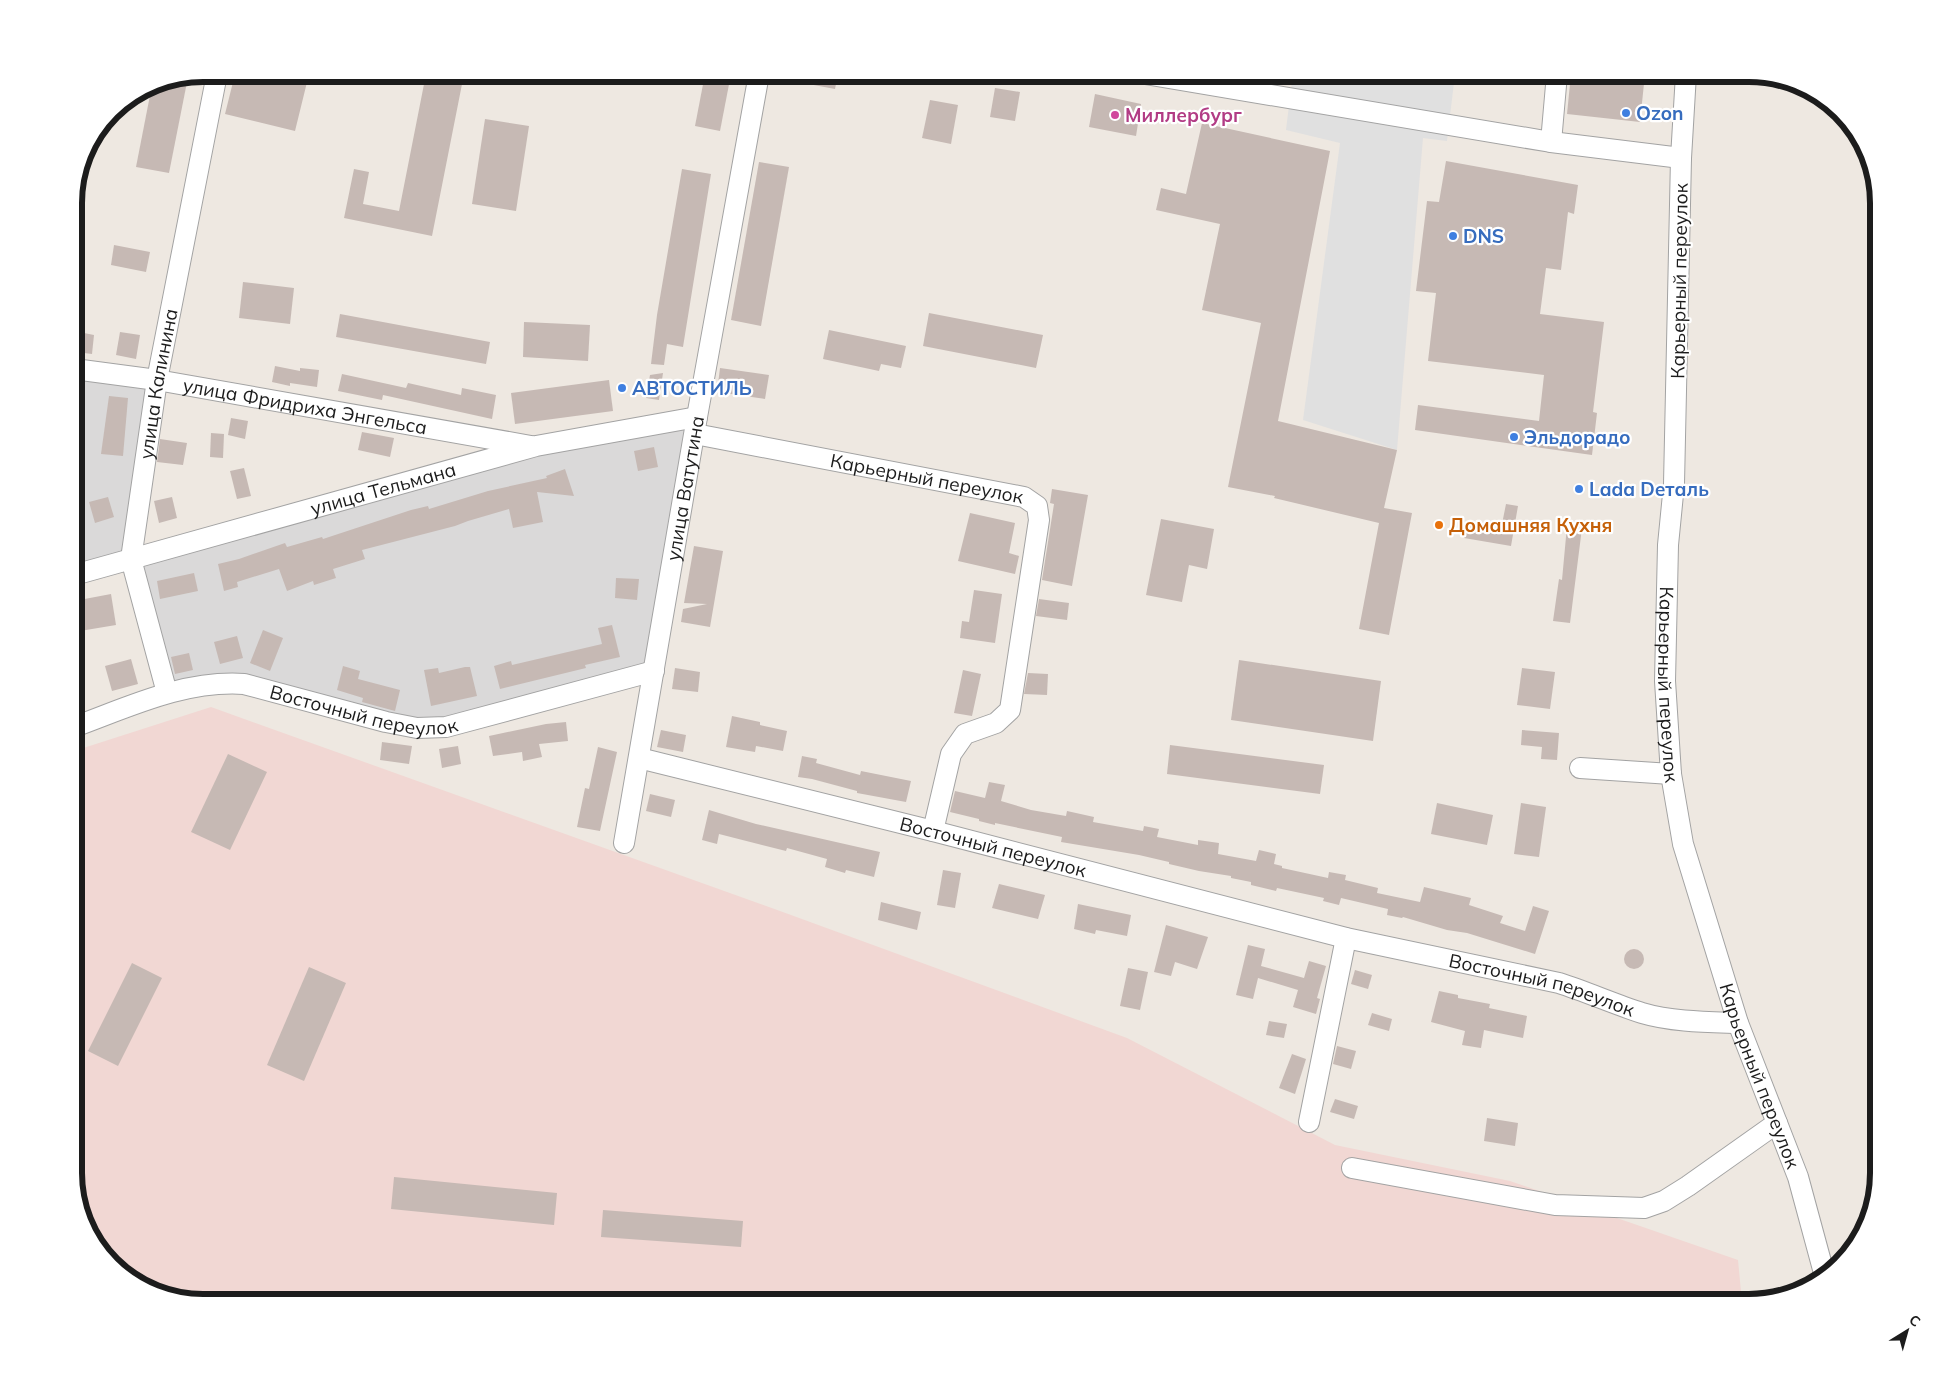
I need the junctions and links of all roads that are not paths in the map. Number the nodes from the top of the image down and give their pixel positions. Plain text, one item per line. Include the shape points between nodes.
1 (1194, 82) edge
2 (1556, 82) edge
3 (1686, 82) edge
4 (215, 83) edge
5 (757, 83) edge
6 (1551, 142) junction
7 (1682, 158) junction
8 (83, 370) edge
9 (157, 380) junction
10 (696, 425) junction
11 (536, 446) junction
12 (131, 558) junction
13 (83, 571) edge
14 (654, 671) junction
15 (167, 693) junction
16 (83, 723) edge
17 (639, 758) junction
18 (1580, 768) dead end
19 (1671, 774) junction
20 (933, 830) junction
21 (624, 843) dead end
22 (1346, 938) junction
23 (1738, 1023) junction
24 (1309, 1122) dead end
25 (1777, 1123) junction
26 (1352, 1168) dead end
27 (1823, 1268) edge

1 - 6 street
2 - 6 street
3 - 7 street, Карьерный переулок
4 - 9 street, улица Калинина
5 - 10 street, улица Ватутина
6 - 7 street
7 - 19 street, Карьерный переулок via 1674,484 1668,545 1665,681
8 - 9 street, улица Фридриха Энгельса
9 - 11 street, улица Фридриха Энгельса
9 - 12 street, улица Калинина
10 - 11 street, улица Тельмана
10 - 14 street, улица Ватутина
10 - 20 street, Карьерный переулок via 1024,497 1038,506 1040,520 1010,710 996,723 965,734 951,754
11 - 12 street, улица Тельмана
12 - 13 street, улица Тельмана
12 - 15 street, улица Калинина
14 - 15 street, Восточный переулок via 446,727 417,728 386,722 244,684 222,683
14 - 17 street, улица Ватутина
15 - 16 street, Восточный переулок
17 - 20 street, Восточный переулок
17 - 21 street, улица Ватутина
18 - 19 street
19 - 23 street, Карьерный переулок via 1683,844
20 - 22 street, Восточный переулок
22 - 23 street, Восточный переулок via 1559,983 1644,1014 1690,1021
22 - 24 street
23 - 25 street, Карьерный переулок
25 - 26 street via 1688,1186 1664,1201 1644,1208 1555,1205
25 - 27 street, Карьерный переулок via 1798,1177

